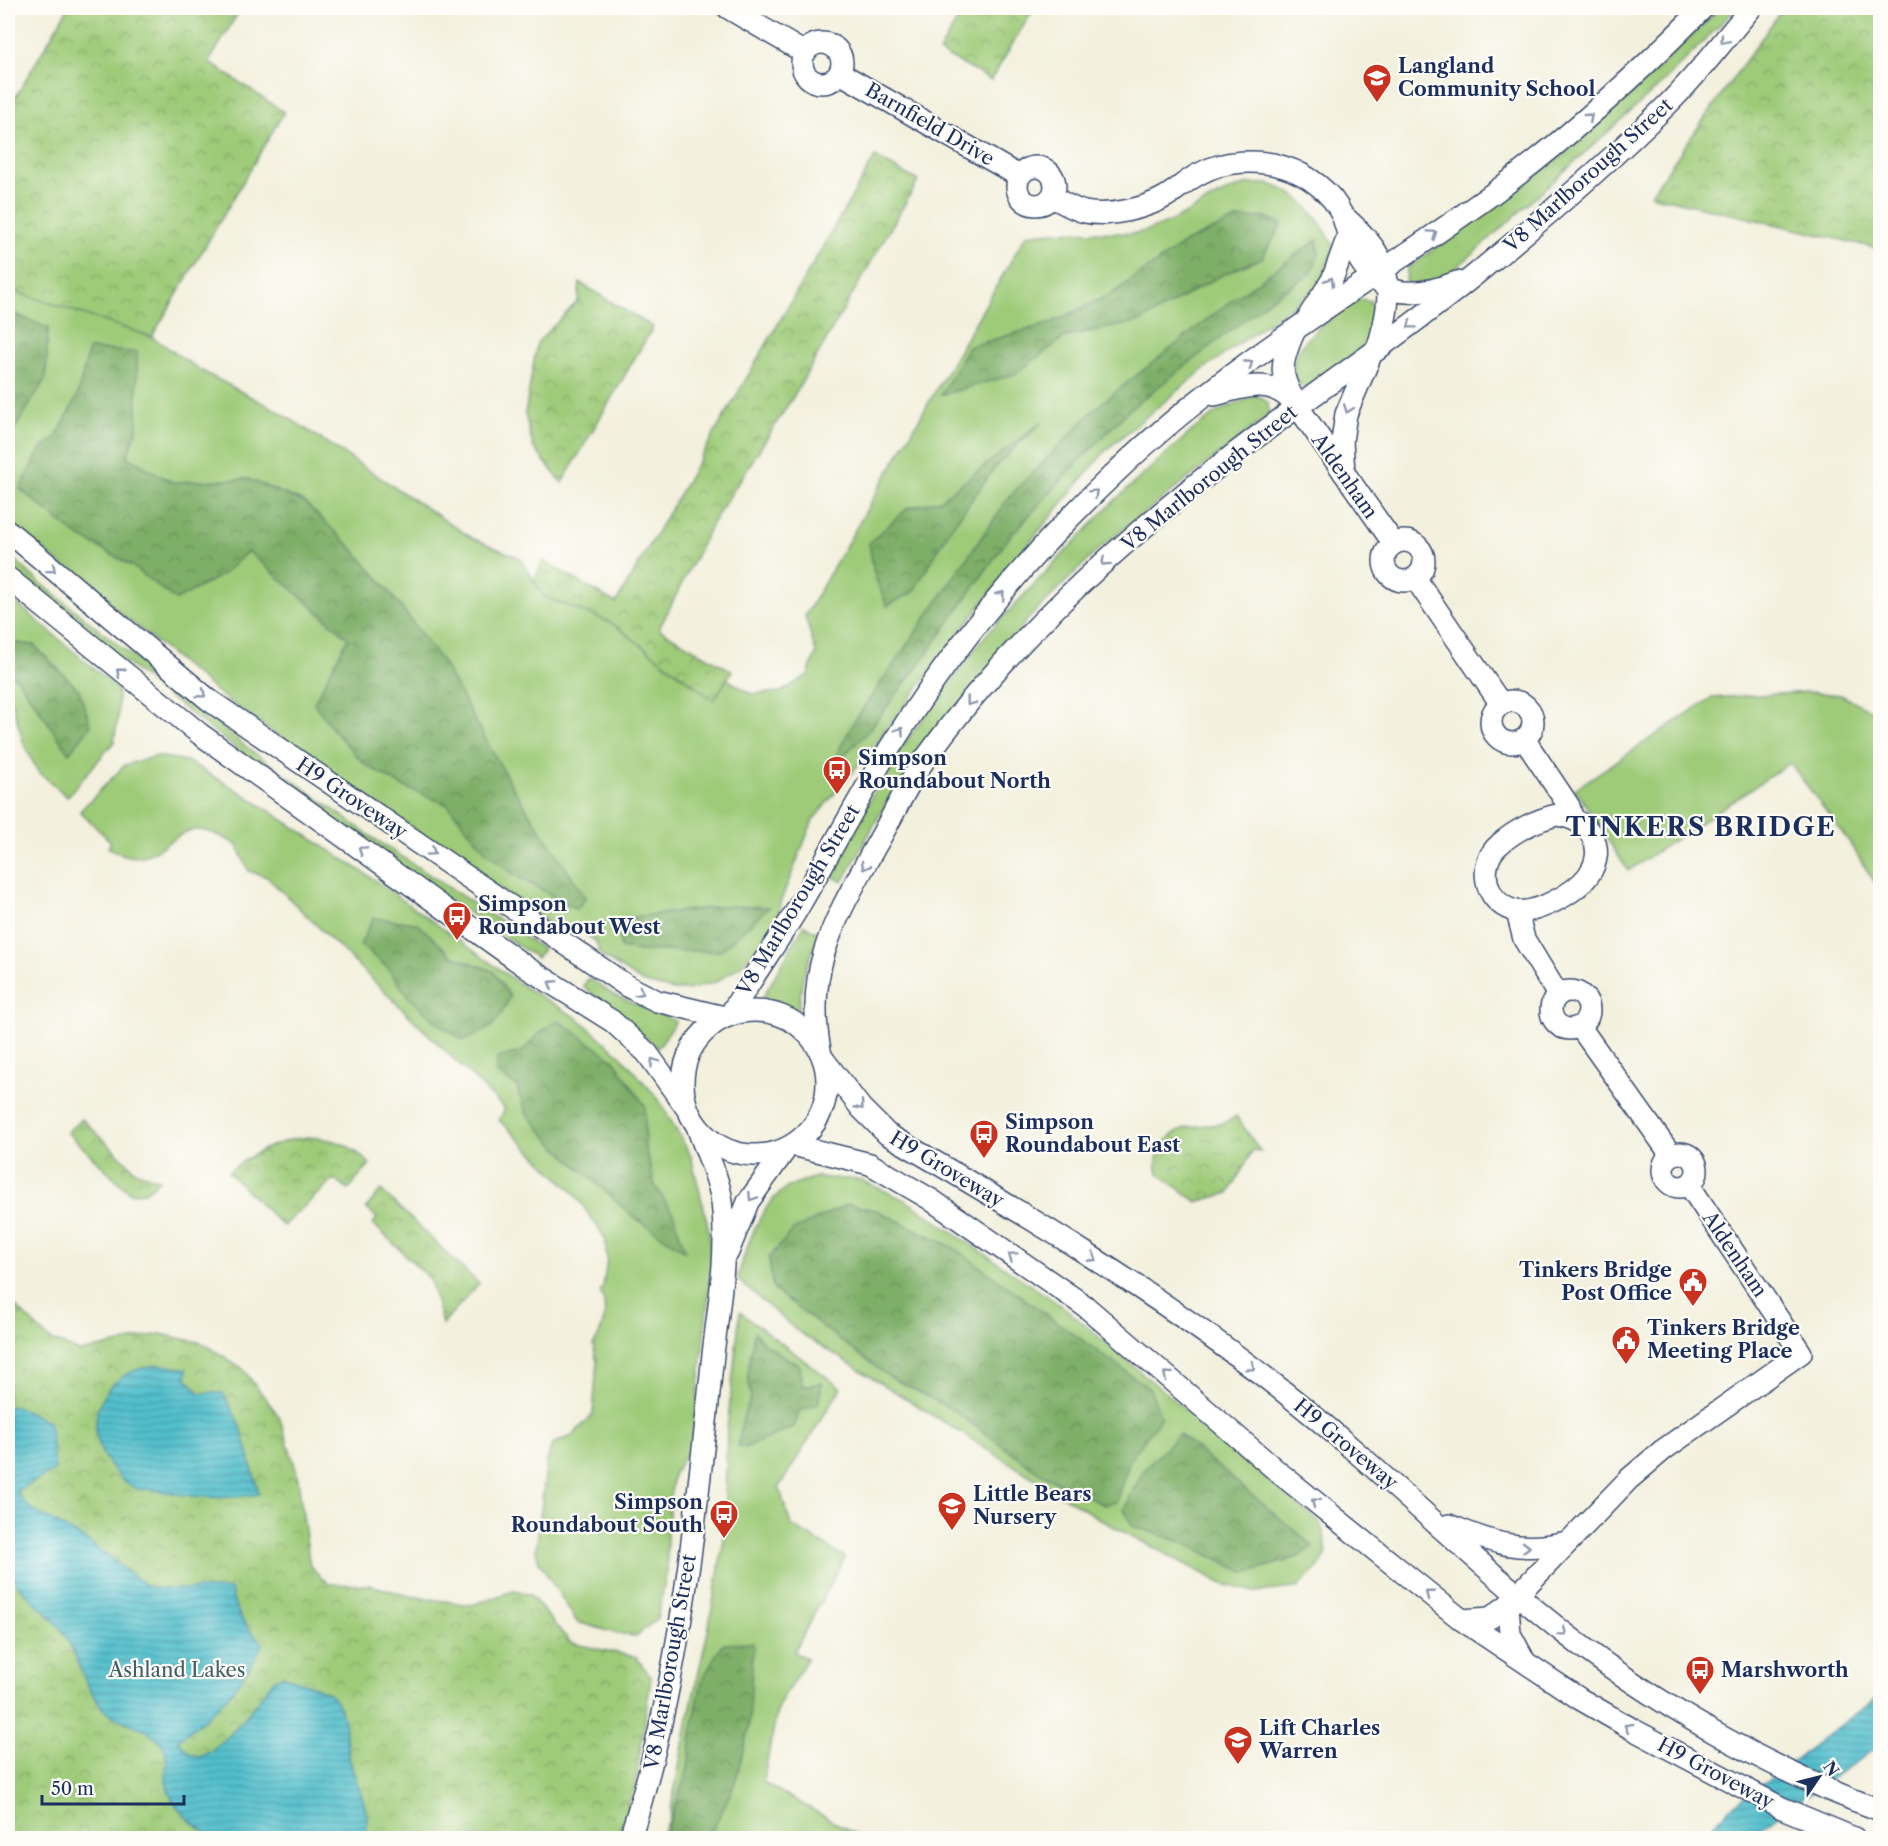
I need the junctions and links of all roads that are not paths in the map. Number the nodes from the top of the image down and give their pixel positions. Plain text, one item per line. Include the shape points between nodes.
1 (728, 8) edge
2 (1703, 8) edge
3 (1751, 8) edge
4 (1342, 215) junction
5 (1348, 236) junction
6 (1378, 272) junction
7 (1474, 276) junction
8 (1390, 290) junction
9 (1300, 327) junction
10 (1374, 353) junction
11 (1202, 399) junction
12 (1298, 407) junction
13 (1344, 474) junction
14 (8, 531) edge
15 (8, 578) edge
16 (1501, 704) junction
17 (1524, 740) junction
18 (1572, 817) junction
19 (1517, 912) junction
20 (1558, 995) junction
21 (727, 1016) junction
22 (1580, 1027) junction
23 (822, 1055) junction
24 (688, 1110) junction
25 (698, 1129) junction
26 (789, 1147) junction
27 (721, 1268) junction
28 (1426, 1512) junction
29 (1567, 1542) junction
30 (1513, 1599) junction
31 (1457, 1616) junction
32 (1527, 1664) junction
33 (1881, 1810) edge
34 (630, 1839) edge
35 (1854, 1839) edge

1 - 4 street, Barnfield Drive via 805,53 803,70 811,80 830,82 840,73 1020,176 1018,193 1026,202 1043,204 1052,197 1084,212 1132,209 1162,199 1213,168 1264,163 1283,166 1312,181 1332,199
6 -> 2 street, V8 Marlborough Street via 1534,163 1620,90
3 -> 7 street, V8 Marlborough Street via 1669,104
4 - 5 street
4 - 6 street via 1362,232
5 - 6 street
9 -> 5 street via 1332,280
6 - 8 street
6 - 9 street, V8 Marlborough Street
7 - 8 street via 1417,294
7 -> 10 street, V8 Marlborough Street
8 - 10 street via 1385,325
11 -> 9 street, V8 Marlborough Street
9 - 12 street via 1284,355 1282,369 1285,384
10 - 12 street, V8 Marlborough Street
10 -> 13 street via 1346,414 1342,441
11 - 12 street via 1252,385 1273,386
21 -> 11 street, V8 Marlborough Street via 794,914 894,740 951,659 1007,588 1118,470
12 - 13 street, Aldenham
12 -> 23 street, V8 Marlborough Street via 1154,518 1038,623 923,762 829,937 817,974 814,1018
13 - 16 street, Aldenham via 1394,544 1385,556 1387,572 1401,581 1414,578
14 -> 21 street, H9 Groveway via 209,700 627,986 657,1001
24 -> 15 street, H9 Groveway via 647,1053 612,1021 529,969 200,734
16 - 17 street via 1518,701 1531,712 1533,724
16 - 17 street via 1491,721 1494,733 1511,743
17 - 18 street via 1569,806
18 - 19 street via 1592,835 1597,858 1593,867 1586,878 1544,907
18 - 19 street via 1548,816 1500,844 1492,853 1486,869 1488,889 1497,901
19 - 20 street via 1524,939
20 - 22 street via 1551,1005 1554,1020 1564,1028
20 - 22 street via 1573,990 1586,998 1590,1011
21 - 23 street via 756,1011 782,1015 810,1036
21 - 24 street via 709,1026 687,1056 683,1092
22 - 29 street, Aldenham via 1671,1155 1681,1152 1695,1160 1698,1171 1689,1185 1801,1353 1664,1450 1629,1479
23 - 26 street via 828,1084 823,1108 811,1129
23 -> 28 street, H9 Groveway via 861,1108 887,1134 1107,1267 1204,1332 1278,1388
24 - 25 street
25 - 26 street via 730,1151 748,1155 768,1155
25 - 27 street, V8 Marlborough Street via 722,1199
26 -> 27 street, V8 Marlborough Street via 748,1202
31 -> 26 street, H9 Groveway via 1277,1471 1085,1306 930,1199 870,1164
27 - 34 street, V8 Marlborough Street via 705,1433 676,1648 651,1772
28 -> 29 street via 1485,1540 1514,1547
28 - 30 street, H9 Groveway via 1482,1562
29 - 30 street
30 - 31 street via 1490,1618
30 - 32 street via 1510,1634
30 -> 33 street, H9 Groveway via 1615,1670 1728,1740
31 - 32 street, H9 Groveway
35 -> 32 street, H9 Groveway via 1698,1765

